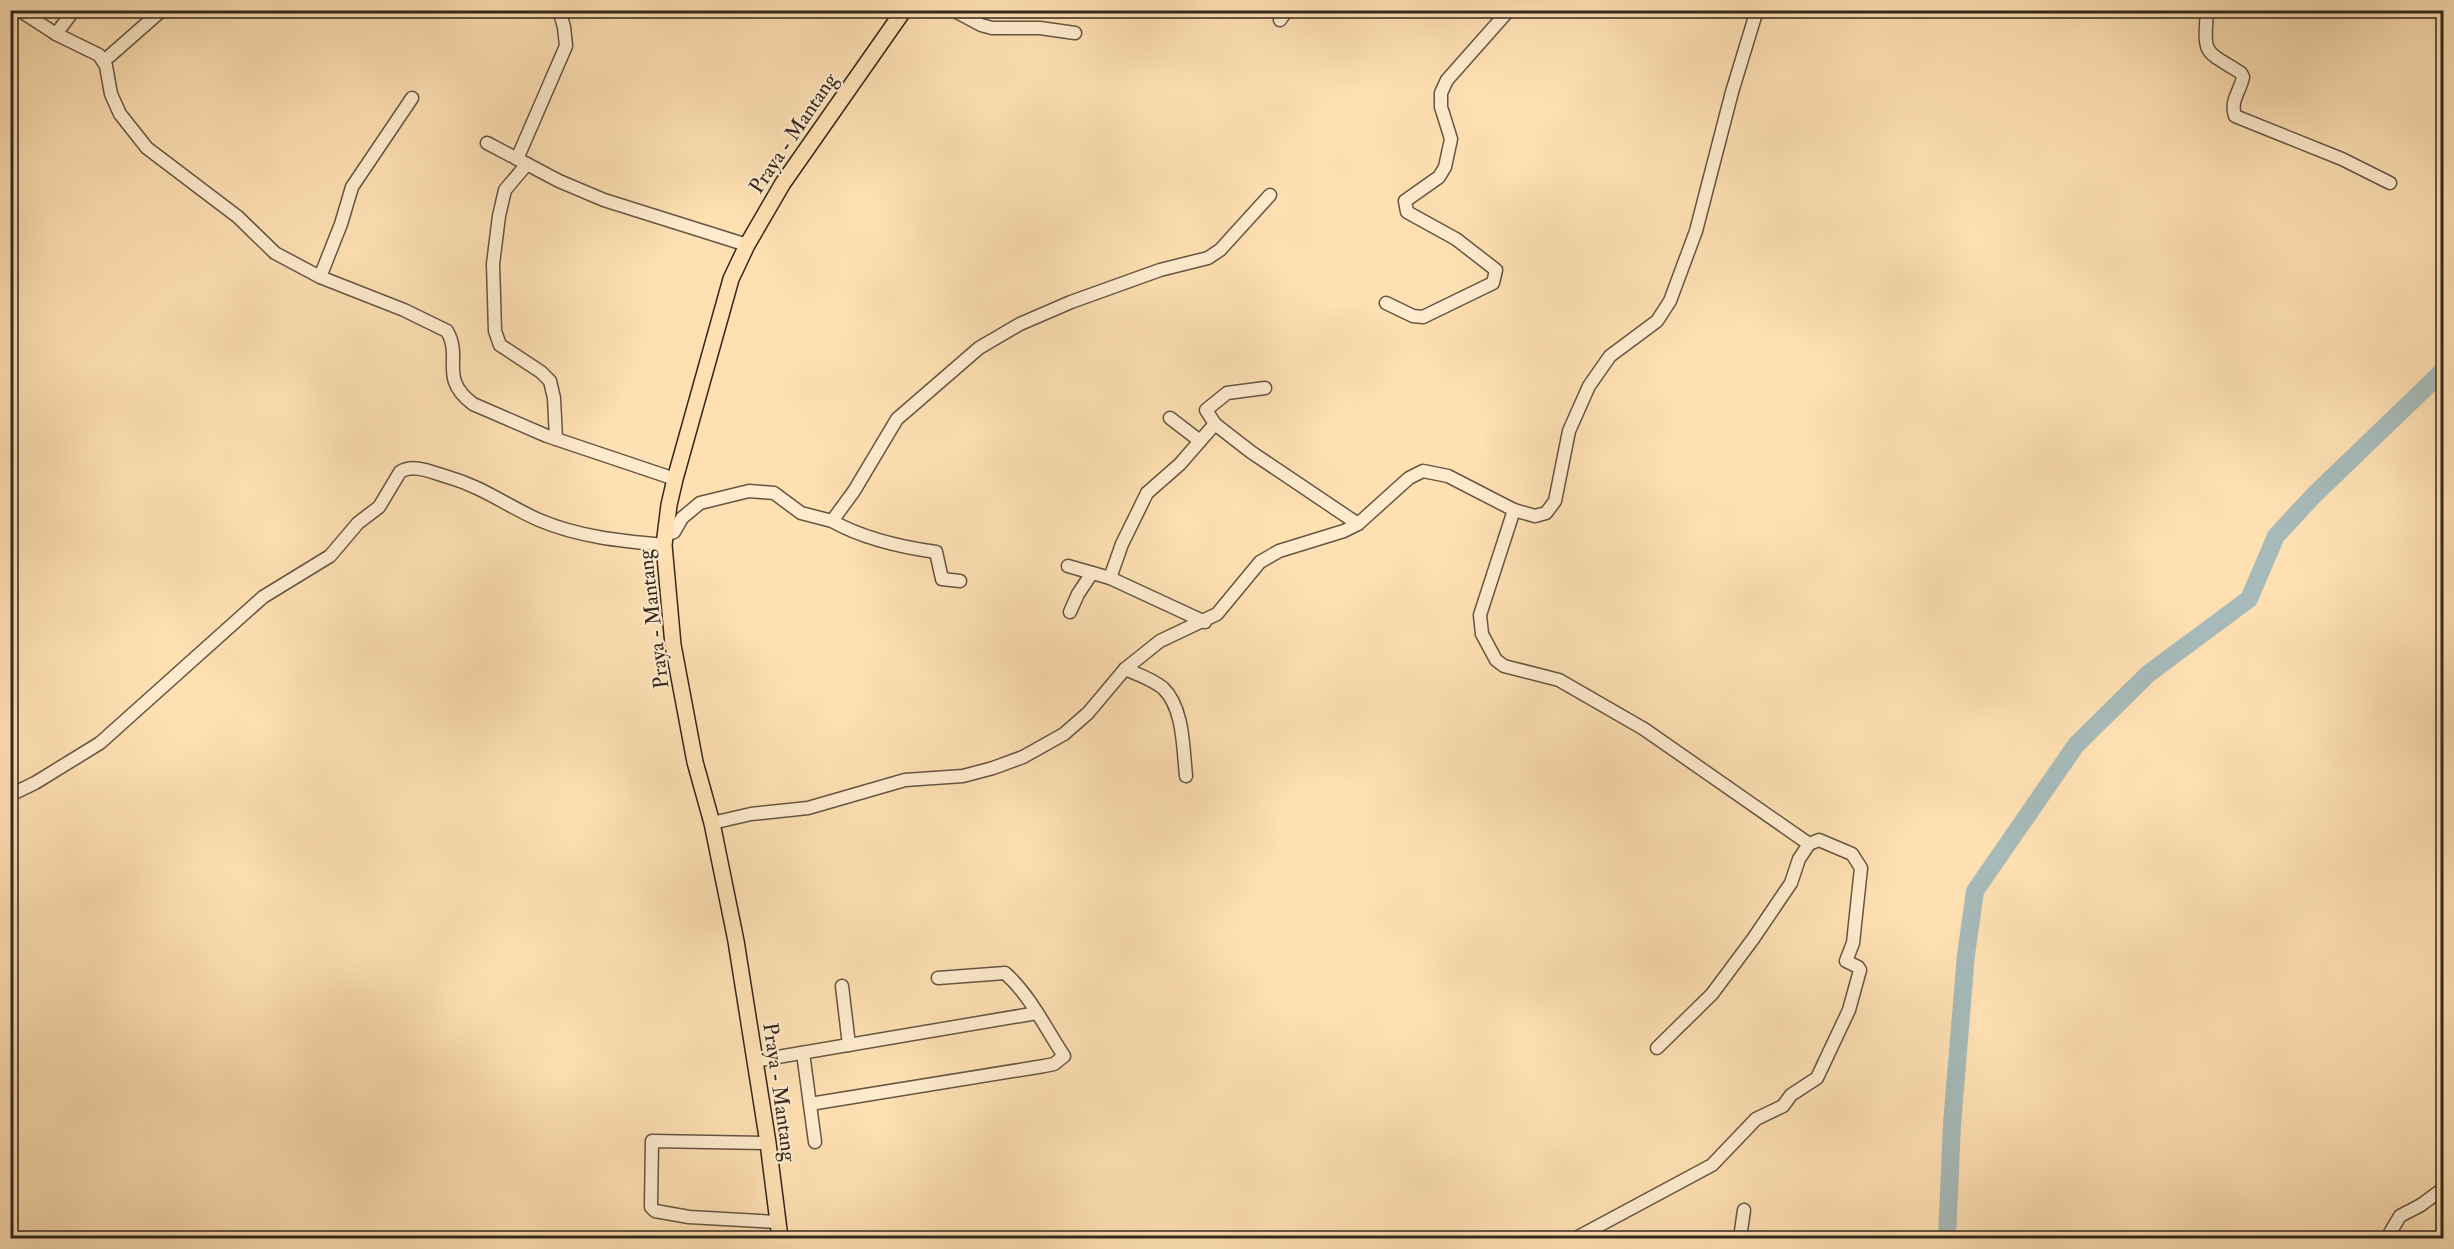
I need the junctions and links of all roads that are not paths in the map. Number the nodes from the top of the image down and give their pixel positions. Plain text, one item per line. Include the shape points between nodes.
1 (19, 10) edge
2 (74, 10) edge
3 (162, 10) edge
4 (559, 10) edge
5 (904, 10) edge
6 (953, 10) edge
7 (1509, 10) edge
8 (1757, 10) edge
9 (2207, 10) edge
10 (1075, 33) dead end
11 (56, 34) junction
12 (104, 61) junction
13 (412, 98) dead end
14 (487, 143) dead end
15 (522, 161) junction
16 (2390, 183) dead end
17 (1270, 195) dead end
18 (747, 245) junction
19 (320, 278) junction
20 (1386, 303) dead end
21 (1265, 388) dead end
22 (1170, 418) dead end
23 (1215, 424) junction
24 (556, 439) junction
25 (1200, 441) junction
26 (675, 479) junction
27 (1514, 510) junction
28 (832, 521) junction
29 (1358, 524) junction
30 (664, 540) junction
31 (1068, 567) dead end
32 (1092, 573) junction
33 (1110, 578) junction
34 (960, 581) dead end
35 (1070, 612) dead end
36 (1205, 621) junction
37 (1125, 669) junction
38 (1186, 776) dead end
39 (10, 795) edge
40 (712, 824) junction
41 (1809, 844) junction
42 (938, 978) dead end
43 (842, 986) dead end
44 (1037, 1013) junction
45 (849, 1045) junction
46 (1657, 1048) dead end
47 (802, 1053) junction
48 (754, 1060) junction
49 (810, 1104) junction
50 (815, 1142) dead end
51 (768, 1143) junction
52 (2444, 1188) edge
53 (1744, 1210) dead end
54 (777, 1221) junction
55 (1745, 1236) edge
56 (780, 1239) edge
57 (1576, 1239) edge
58 (2387, 1239) edge

1 - 11 street
2 - 11 street
3 - 12 street
4 - 15 street via 566,46
5 - 18 main road, Praya - Mantang via 783,183
6 - 10 street via 981,26
7 - 20 street via 1447,80 1441,93 1451,139 1445,167 1439,177 1405,201 1407,212 1470,249 1496,270 1496,278 1423,317
8 - 27 street via 1696,231 1670,301 1658,321 1610,356 1589,386 1569,431 1551,508 1535,516
9 - 16 street via 2208,52 2243,77 2234,97 2235,116
11 - 12 street via 93,51
12 - 19 street via 120,114 147,148 238,217 275,253
13 - 19 street via 352,187
14 - 15 street
15 - 18 street via 604,200
15 - 24 street via 505,190 499,216 492,290 495,331 500,345 550,381
17 - 28 street via 1208,258 1160,270 1071,302 1020,324 979,348 897,419
18 - 26 main road, Praya - Mantang via 731,279
19 - 24 street via 447,331 452,343 453,379 465,398
21 - 23 street via 1222,395 1206,410
22 - 25 street
23 - 25 street
23 - 29 street
24 - 26 street
25 - 33 street via 1148,493
26 - 30 main road, Praya - Mantang
27 - 29 street via 1448,476 1423,471 1409,478
27 - 41 street via 1480,615 1482,634 1496,660 1504,666 1558,680 1644,729
28 - 30 street via 801,513 774,493 749,491 700,503 681,518 674,532
28 - 34 street via 885,543 936,552 942,579
29 - 36 street via 1332,537 1268,557 1248,574 1224,608
30 - 39 street via 610,540 567,531 532,517 486,490 419,469 404,469 379,507 358,523 330,556 263,597 100,743
30 - 40 main road, Praya - Mantang via 673,645 695,762
31 - 32 street
32 - 33 street
32 - 35 street
33 - 36 street
36 - 37 street via 1160,641
37 - 38 street via 1155,682 1168,694 1176,709
37 - 40 street via 1088,713 1064,734 1023,757 963,776 905,780 808,808 751,814
40 - 48 main road, Praya - Mantang
41 - 46 street via 1785,893 1754,939 1712,994
41 - 57 street via 1819,840 1852,854 1861,868 1853,943 1846,961 1860,970 1849,1010 1820,1073 1783,1106 1756,1119 1712,1165
42 - 44 street via 1005,974
43 - 45 street
44 - 45 street
44 - 49 street via 1064,1056 1054,1064
45 - 47 street
47 - 48 street
47 - 49 street
48 - 51 main road, Praya - Mantang
49 - 50 street
51 - 54 main road, Praya - Mantang
51 - 54 street via 654,1140 651,1207 690,1216
52 - 58 street via 2400,1215
53 - 55 street
54 - 56 main road, Praya - Mantang

